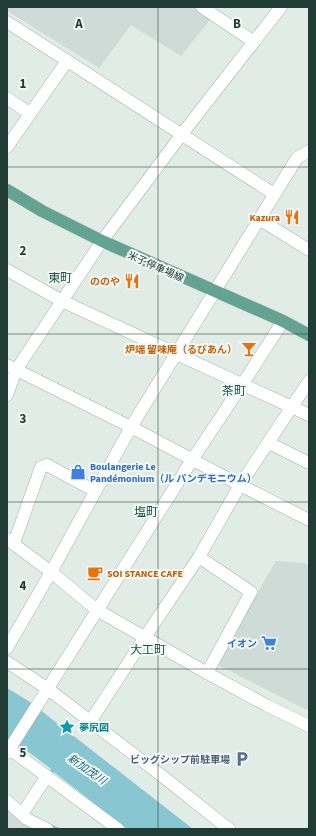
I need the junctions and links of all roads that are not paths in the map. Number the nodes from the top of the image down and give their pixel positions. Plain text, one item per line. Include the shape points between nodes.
1 (202, 7) edge
2 (281, 7) edge
3 (7, 22) edge
4 (254, 42) junction
5 (67, 61) junction
6 (7, 98) edge
7 (30, 113) junction
8 (182, 134) junction
9 (7, 147) edge
10 (309, 151) edge
11 (7, 190) edge
12 (274, 194) junction
13 (259, 219) junction
14 (102, 242) junction
15 (309, 250) edge
16 (7, 270) edge
17 (214, 292) junction
18 (62, 301) junction
19 (283, 321) junction
20 (309, 335) edge
21 (176, 353) junction
22 (11, 367) edge
23 (309, 381) edge
24 (242, 385) junction
25 (7, 395) edge
26 (292, 407) junction
27 (309, 415) edge
28 (131, 427) junction
29 (269, 443) junction
30 (192, 460) junction
31 (309, 463) edge
32 (240, 485) junction
33 (95, 491) junction
34 (309, 520) edge
35 (11, 541) edge
36 (199, 558) junction
37 (51, 572) junction
38 (97, 610) junction
39 (145, 637) junction
40 (7, 648) edge
41 (7, 662) edge
42 (207, 673) junction
43 (48, 688) junction
44 (90, 722) junction
45 (309, 726) edge
46 (9, 747) edge
47 (47, 776) junction
48 (7, 802) edge
49 (22, 814) junction
50 (47, 829) edge
51 (118, 829) edge
52 (229, 829) edge

1 - 4 street
2 - 4 street
3 - 5 street
4 - 8 street
5 - 7 street
5 - 8 street
6 - 7 street
7 - 9 street
8 - 12 street
8 - 14 street
10 - 12 street via 297,158
11 - 14 main road, 米子停車場線
12 - 13 street
13 - 15 street
13 - 17 street
14 - 17 main road, 米子停車場線
14 - 18 street
16 - 18 street
17 - 19 main road, 米子停車場線
17 - 21 street
18 - 21 street
18 - 22 street
19 - 20 main road, 米子停車場線
19 - 24 street
21 - 24 street
21 - 28 street
22 - 25 street
22 - 28 street
23 - 26 street
24 - 26 street
24 - 30 street
26 - 27 street
26 - 29 street
28 - 30 street
28 - 33 street
29 - 31 street
29 - 32 street
30 - 32 street
30 - 38 street
32 - 34 street
32 - 36 street
33 - 35 street via 47,465 41,467
33 - 37 street
35 - 37 street
36 - 39 street
36 - 42 street via 250,592
37 - 38 street
37 - 40 street
38 - 39 street
38 - 43 street
39 - 42 street
39 - 44 street
41 - 43 street
42 - 45 street
43 - 44 street
43 - 46 street
44 - 52 street
46 - 47 street
47 - 49 street
47 - 51 street
48 - 49 street
49 - 50 street

